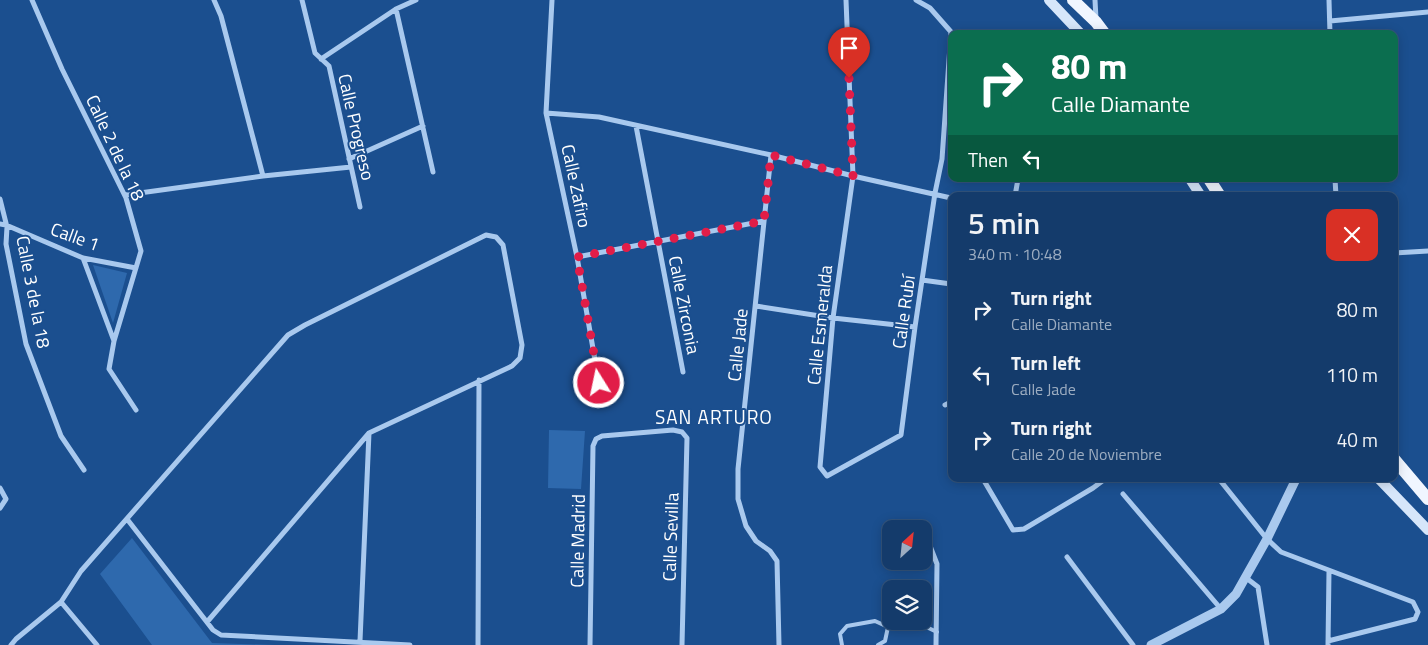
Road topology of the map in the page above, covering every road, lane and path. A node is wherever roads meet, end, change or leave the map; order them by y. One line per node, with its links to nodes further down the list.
1 (32, 0): 32 (street, Calle 2 de la 18)
2 (214, 0): 29 (street)
3 (302, 0): 20 (street, Calle Progreso)
4 (416, 0): 12 (street)
5 (552, 0): 22 (street, Calle Zafiro)
6 (846, 0): 30 (street, Calle Esmeralda)
7 (916, 0): 16 (street)
8 (1049, 0): 17 (main road)
9 (1073, 0): 15 (main road)
10 (1095, 0): 15 (street)
11 (1329, 0): 14 (street)
12 (396, 9): 20 (street); 23 (street)
13 (1428, 12): 14 (street)
14 (1330, 21): 19 (street)
15 (1096, 22): 18 (main road)
16 (948, 30)
17 (1077, 30)
18 (1102, 30)
19 (1330, 30)
20 (321, 59): 26 (street, Calle Progreso)
21 (948, 75): 31 (street, Calle Rubí)
22 (546, 114): 24 (street); 41 (street, Calle Zafiro)
23 (423, 126): 26 (street); 28 (street)
24 (636, 126): 25 (street); 38 (street, Calle Zirconia)
25 (771, 155): 30 (street); 36 (street, Calle Jade)
26 (350, 159): 27 (street, Calle Progreso)
27 (351, 167): 29 (street); 35 (street, Calle Progreso)
28 (433, 172)
29 (262, 176): 32 (street)
30 (853, 176): 31 (street); 47 (street, Calle Esmeralda)
31 (935, 193): 33 (street); 44 (street, Calle Rubí)
32 (125, 195): 43 (street, Calle 2 de la 18)
33 (948, 197)
34 (0, 199): 37 (street, Calle 3 de la 18)
35 (360, 206)
36 (764, 221): 38 (street); 46 (street, Calle Jade)
37 (3, 224): 42 (street, Calle 1); 60 (street, Calle 3 de la 18)
38 (657, 240): 41 (street); 50 (street, Calle Zirconia)
39 (1428, 251): 40 (street)
40 (1398, 253)
41 (577, 257): 52 (street, Calle Zafiro)
42 (83, 258): 43 (street, Calle 1); 49 (street)
43 (136, 268): 49 (street, Calle 2 de la 18)
44 (922, 280): 45 (street); 48 (street, Calle Rubí)
45 (948, 284)
46 (756, 306): 47 (street); 92 (street, Calle Jade)
47 (833, 318): 48 (street); 57 (street, Calle Esmeralda)
48 (915, 326): 57 (street, Calle Rubí)
49 (114, 341): 55 (street, Calle 2 de la 18)
50 (683, 372)
51 (479, 380): 56 (street); 70 (street); 89 (street)
52 (599, 383)
53 (948, 404): 54 (street)
54 (945, 405)
55 (136, 410)
56 (369, 433): 79 (street); 84 (street)
57 (901, 435)
58 (596, 439): 90 (street, Calle Madrid); 91 (street, Calle Sevilla)
59 (1398, 464): 68 (main road)
60 (84, 470)
61 (985, 482): 62 (street)
62 (1101, 482)
63 (1221, 482): 72 (street)
64 (1295, 482): 72 (street)
65 (1382, 482): 71 (main road)
66 (0, 488): 69 (street)
67 (1123, 494): 78 (street)
68 (1428, 499)
69 (0, 508)
70 (127, 519): 77 (street); 79 (street)
71 (1428, 530)
72 (1267, 539): 75 (street); 76 (street)
73 (932, 551): 83 (street)
74 (1067, 557): 96 (street)
75 (1329, 570): 85 (street); 85 (street)
76 (1245, 577): 78 (street); 98 (street)
77 (61, 602): 86 (street); 87 (street)
78 (1221, 610): 97 (street)
79 (207, 622): 84 (street)
80 (882, 625): 93 (lane)
81 (887, 630): 94 (lane)
82 (932, 630): 83 (lane)
83 (937, 632): 95 (street)
84 (360, 642): 88 (street)
85 (1328, 643)
86 (10, 645)
87 (97, 645)
88 (410, 645)
89 (478, 645)
90 (590, 645)
91 (682, 645)
92 (779, 645)
93 (842, 645)
94 (878, 645)
95 (936, 645)
96 (1133, 645)
97 (1151, 645)
98 (1267, 645)

